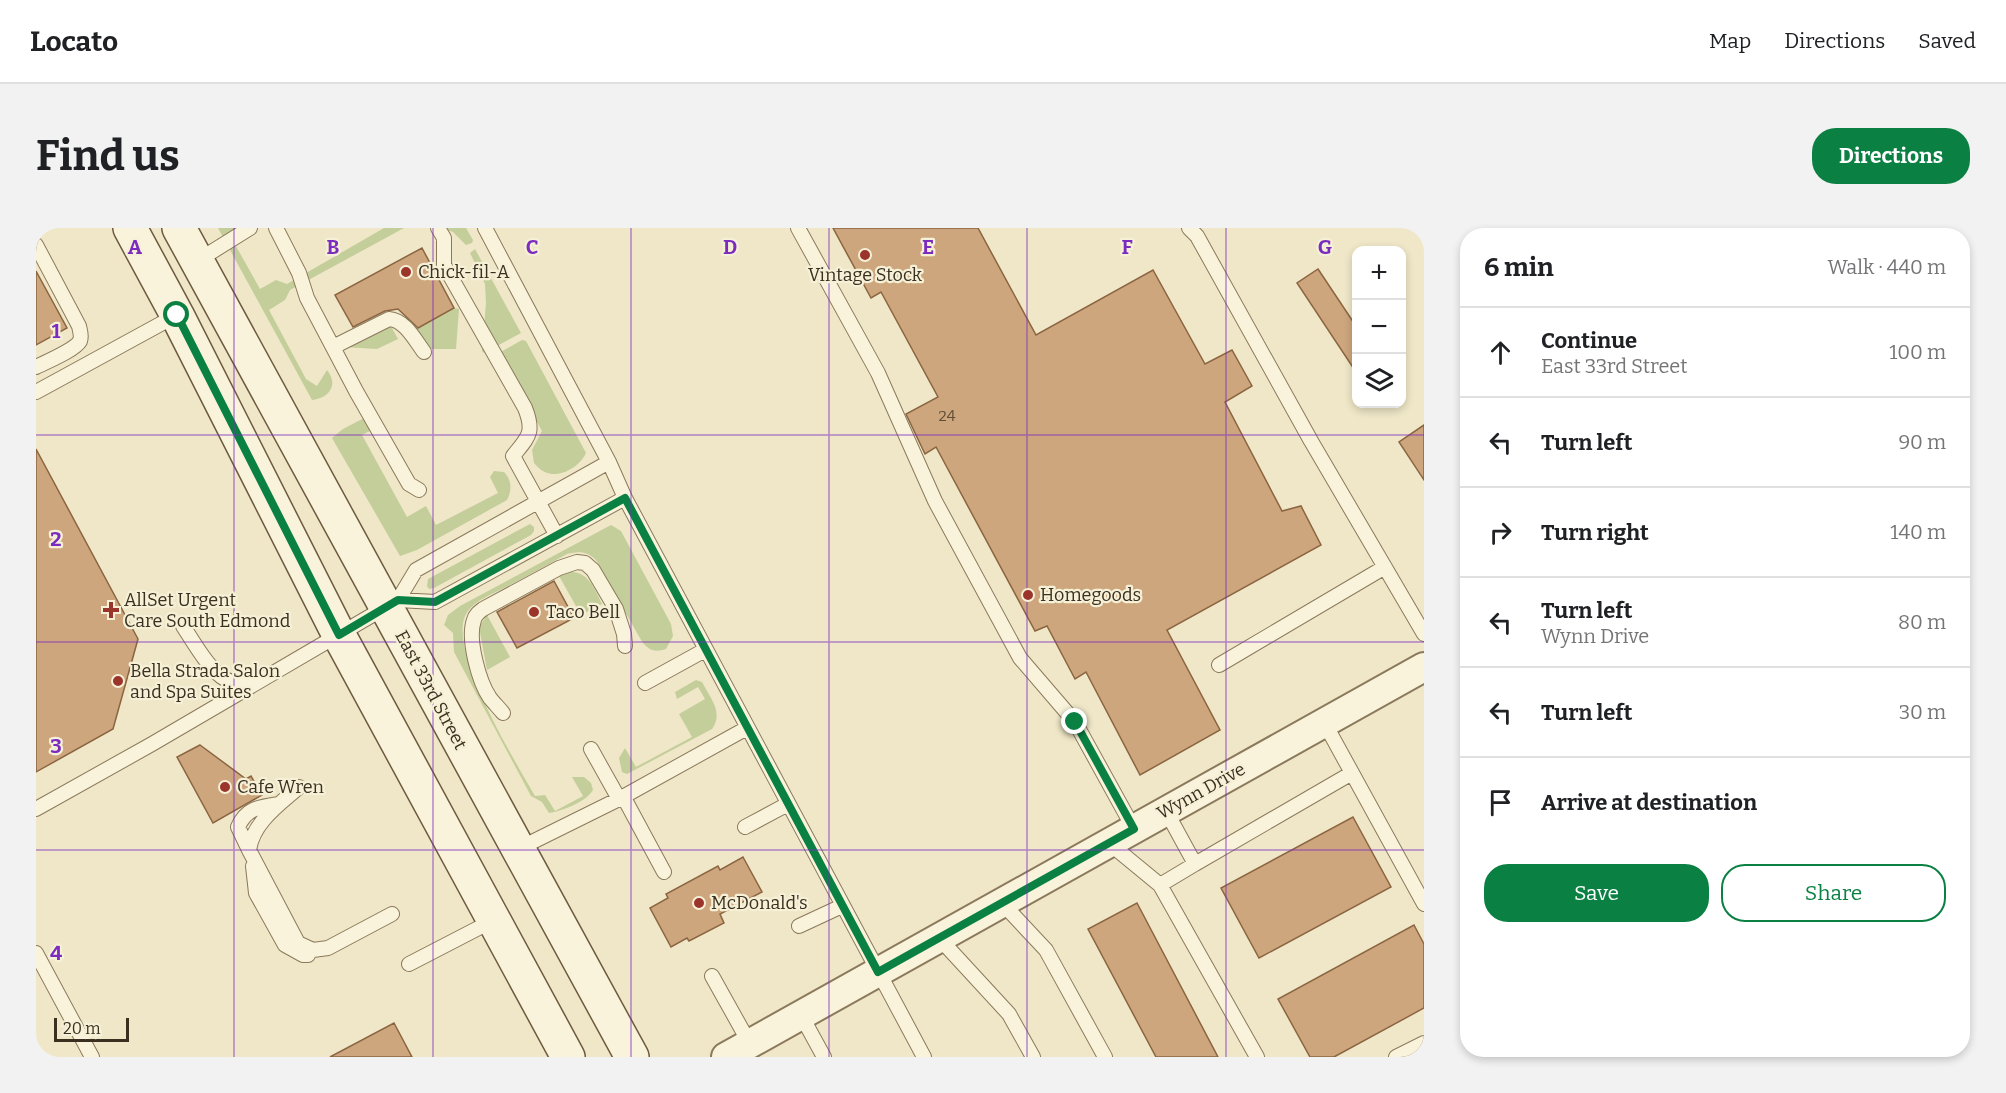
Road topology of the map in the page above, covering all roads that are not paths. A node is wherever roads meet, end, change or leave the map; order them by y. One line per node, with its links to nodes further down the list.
1 (130, 228): 11 (main road)
2 (179, 228): 10 (main road, East 33rd Street)
3 (250, 228): 10 (lane)
4 (276, 228): 12 (lane)
5 (438, 228): 19 (lane)
6 (485, 228): 16 (lane)
7 (798, 228): 43 (lane)
8 (1189, 228): 21 (lane)
9 (36, 245): 14 (lane)
10 (197, 261): 22 (main road, East 33rd Street)
11 (177, 315): 15 (lane); 25 (main road)
12 (333, 347): 13 (lane); 17 (lane)
13 (424, 352)
14 (36, 367)
15 (36, 392)
16 (609, 462): 18 (lane); 19 (lane)
17 (419, 490)
18 (625, 498): 20 (lane); 27 (lane)
19 (538, 501): 20 (lane); 22 (lane)
20 (557, 536): 22 (lane)
21 (1385, 567): 24 (lane); 28 (lane)
22 (392, 604): 25 (lane); 45 (main road, East 33rd Street)
23 (183, 626): 30 (lane)
24 (1424, 634)
25 (339, 635): 30 (lane); 53 (main road)
26 (625, 646): 32 (lane)
27 (705, 650): 31 (lane); 34 (lane)
28 (1219, 665)
29 (1424, 667): 33 (street, Wynn Drive)
30 (256, 682): 40 (lane)
31 (645, 683)
32 (503, 713)
33 (1324, 722): 36 (lane); 41 (street, Wynn Drive)
34 (747, 728): 38 (lane); 39 (lane)
35 (591, 749): 38 (lane)
36 (1352, 773): 46 (lane); 50 (lane)
37 (299, 787): 52 (lane)
38 (621, 798): 45 (lane); 47 (lane)
39 (788, 804): 42 (lane); 51 (lane)
40 (36, 809)
41 (1166, 811): 43 (street, Wynn Drive); 46 (lane)
42 (745, 827)
43 (1134, 829): 44 (street, Wynn Drive)
44 (1109, 843): 48 (lane); 49 (street, Wynn Drive)
45 (518, 849): 65 (main road, East 33rd Street)
46 (1195, 864): 48 (lane)
47 (664, 872)
48 (1160, 885): 70 (lane)
49 (1002, 903): 55 (street, Wynn Drive); 69 (lane)
50 (1424, 904)
51 (842, 906): 54 (lane); 58 (lane)
52 (392, 914)
53 (494, 920): 57 (lane); 64 (main road)
54 (799, 926)
55 (939, 938): 58 (street, Wynn Drive); 68 (lane)
56 (36, 953): 63 (lane)
57 (409, 964)
58 (878, 972): 60 (street, Wynn Drive); 67 (lane)
59 (712, 976): 62 (lane)
60 (801, 1015): 62 (street, Wynn Drive); 66 (lane)
61 (1424, 1043): 71 (lane)
62 (738, 1051)
63 (92, 1057)
64 (568, 1057)
65 (632, 1057)
66 (824, 1057)
67 (924, 1057)
68 (1033, 1057)
69 (1105, 1057)
70 (1257, 1057)
71 (1396, 1057)

